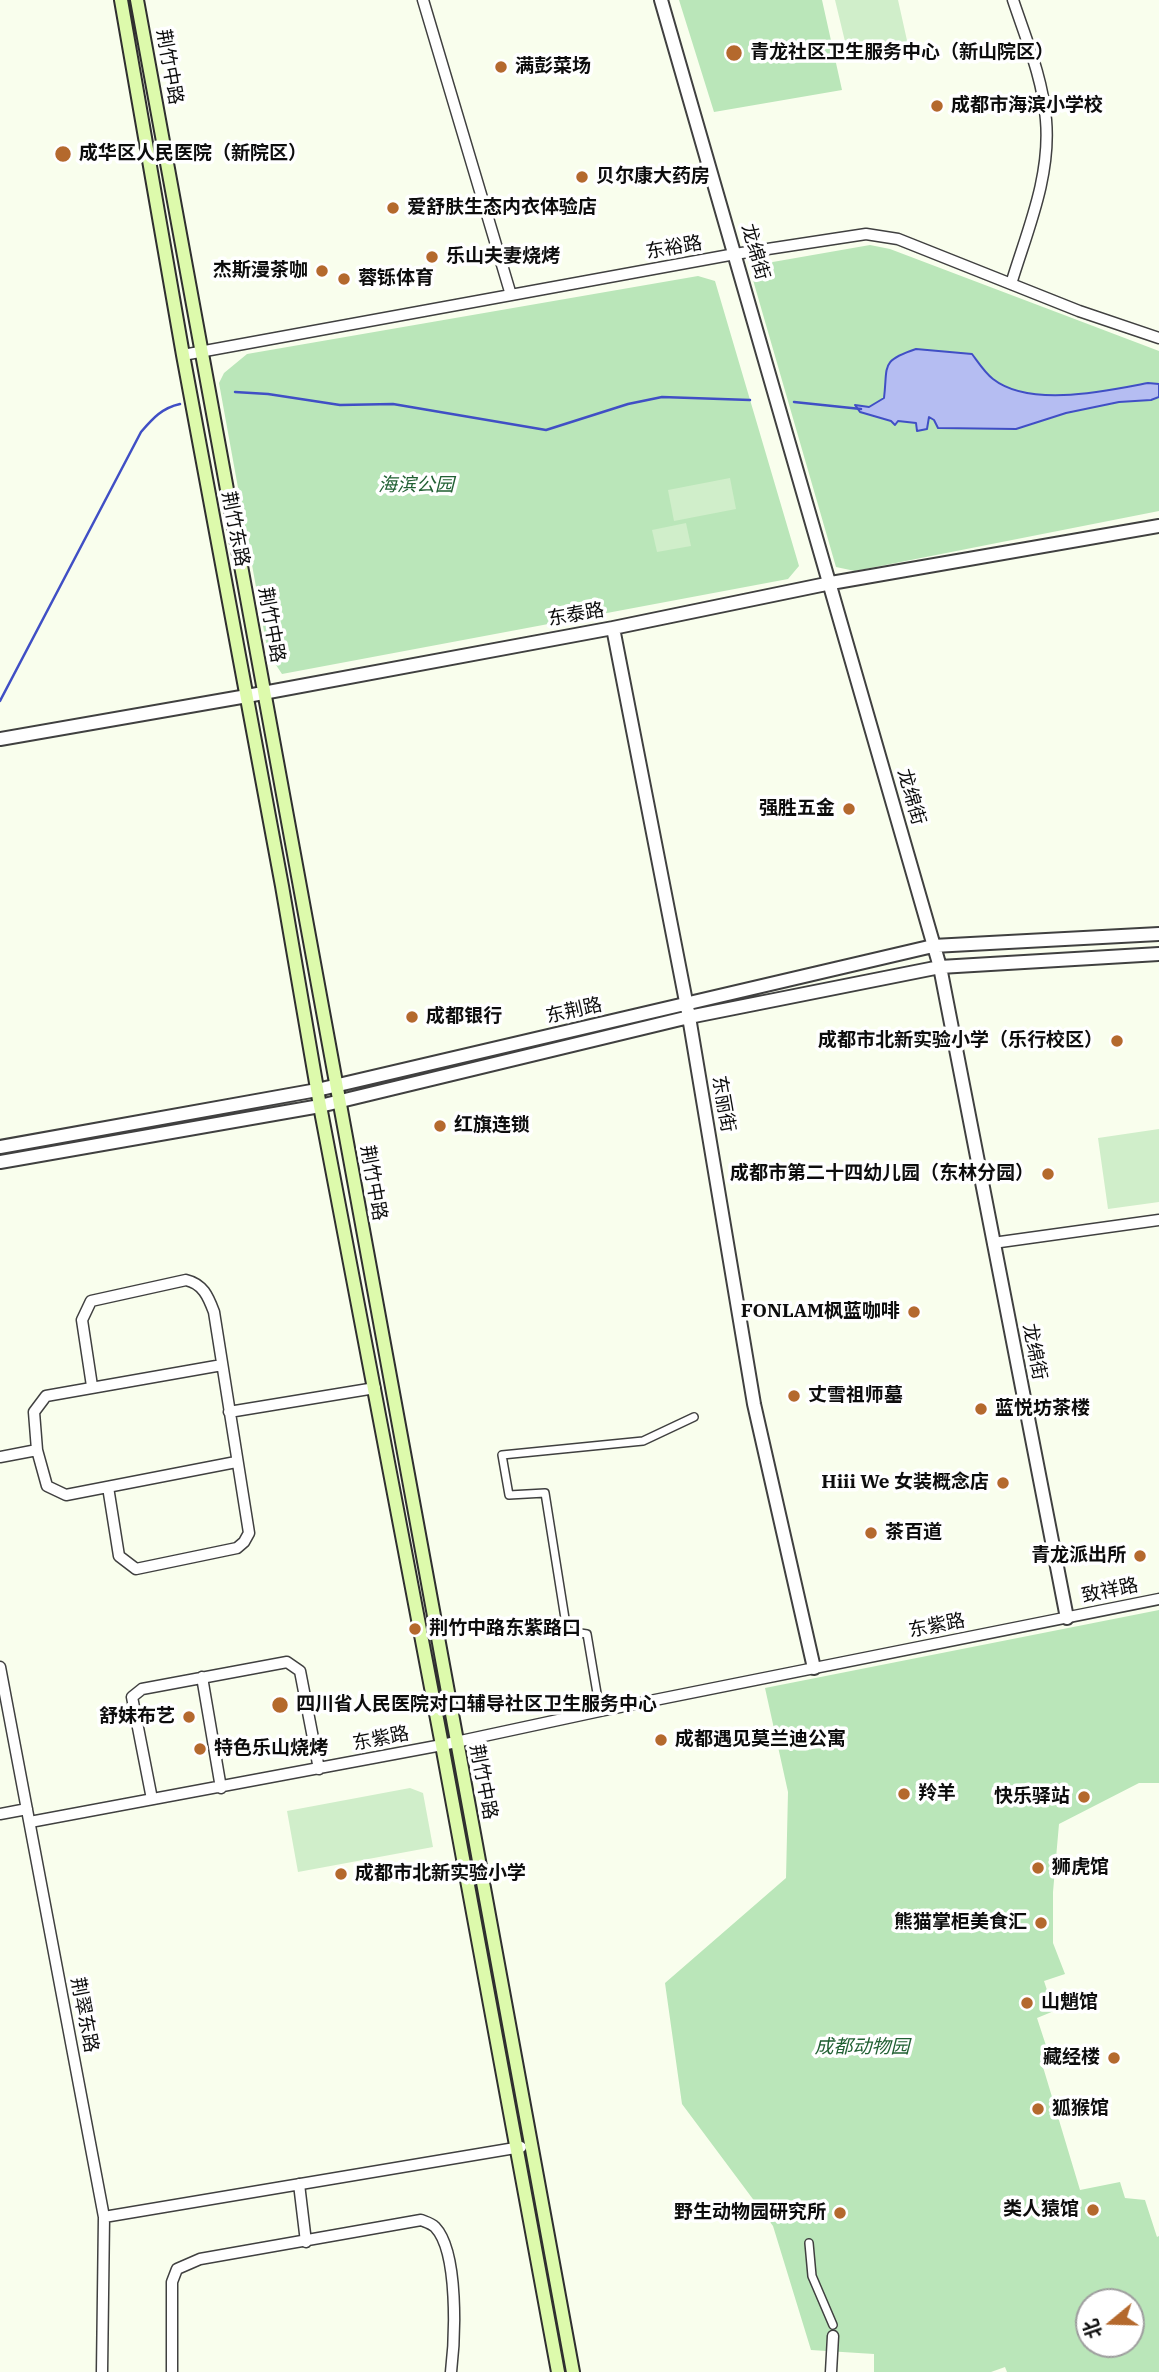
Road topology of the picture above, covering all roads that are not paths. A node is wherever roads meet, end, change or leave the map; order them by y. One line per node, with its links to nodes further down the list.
1 (121, 0): 11 (main road, 荆竹东路)
2 (137, 0): 10 (main road, 荆竹中路)
3 (423, 0): 8 (street)
4 (661, 0): 6 (street, 龙绵街)
5 (1013, 0): 7 (street)
6 (736, 254): 7 (street, 东裕路); 8 (street, 东裕路); 13 (street, 龙绵街)
7 (1011, 284): 9 (street, 东裕路)
8 (511, 295): 10 (street, 东裕路)
9 (1159, 338)
10 (202, 352): 11 (street, 东裕路); 15 (main road, 荆竹中路)
11 (183, 355): 16 (main road, 荆竹东路)
12 (1159, 526): 13 (street, 东泰路)
13 (831, 583): 14 (street, 东泰路); 19 (street, 龙绵街)
14 (613, 628): 15 (street, 东泰路); 22 (street, 东丽街)
15 (264, 692): 16 (street, 东泰路); 23 (main road, 荆竹中路)
16 (247, 696): 17 (street, 东泰路); 24 (main road, 荆竹东路)
17 (0, 739)
18 (1159, 934): 19 (street, 东荆路)
19 (933, 946): 21 (street, 龙绵街); 22 (street, 东荆路)
20 (1159, 954): 21 (street, 东荆路)
21 (940, 967): 22 (street, 东荆路); 30 (street, 龙绵街)
22 (688, 1011): 23 (street, 东荆路); 25 (street, 东荆路); 43 (street, 东丽街)
23 (336, 1085): 24 (street, 东荆路); 25 (main road, 荆竹中路)
24 (317, 1090): 26 (main road, 荆竹东路); 27 (street, 东荆路)
25 (339, 1102): 26 (street, 东荆路); 46 (main road, 荆竹中路)
26 (320, 1106): 28 (street, 东荆路); 33 (main road, 荆竹中路)
27 (0, 1147)
28 (0, 1163)
29 (1159, 1220): 30 (street)
30 (993, 1243): 41 (street, 龙绵街)
31 (222, 1365): 32 (street); 32 (street); 34 (street)
32 (93, 1386): 36 (street)
33 (375, 1388): 34 (street); 47 (main road, 荆竹中路)
34 (229, 1412): 38 (street)
35 (694, 1417): 45 (street)
36 (37, 1450): 37 (street); 39 (street)
37 (0, 1457)
38 (236, 1462): 39 (street); 39 (street)
39 (108, 1487)
40 (1159, 1599): 41 (street, 致祥路)
41 (1067, 1618): 43 (street, 东紫路)
42 (0, 1667): 51 (street, 荆翠东路)
43 (814, 1668): 45 (street, 东紫路)
44 (202, 1677): 48 (street); 49 (street); 50 (street)
45 (600, 1711): 46 (street, 东紫路)
46 (456, 1741): 47 (street, 东紫路); 54 (main road, 荆竹中路)
47 (442, 1745): 48 (street, 东紫路); 55 (main road, 荆竹中路)
48 (318, 1769): 49 (street, 东紫路)
49 (221, 1788): 50 (street, 东紫路)
50 (152, 1799): 53 (street, 东紫路)
51 (27, 1809): 52 (street); 53 (street, 荆翠东路)
52 (0, 1814)
53 (30, 1822): 57 (street, 荆翠东路)
54 (531, 2145): 55 (street); 66 (main road, 荆竹中路)
55 (517, 2148): 56 (street); 65 (main road, 荆竹中路)
56 (299, 2184): 57 (street); 58 (street)
57 (104, 2217): 62 (street, 荆翠东路)
58 (306, 2242): 63 (street); 64 (street)
59 (809, 2243): 60 (street)
60 (833, 2325)
61 (833, 2336): 67 (street)
62 (102, 2372)
63 (172, 2372)
64 (451, 2372)
65 (558, 2372)
66 (573, 2372)
67 (831, 2372)

